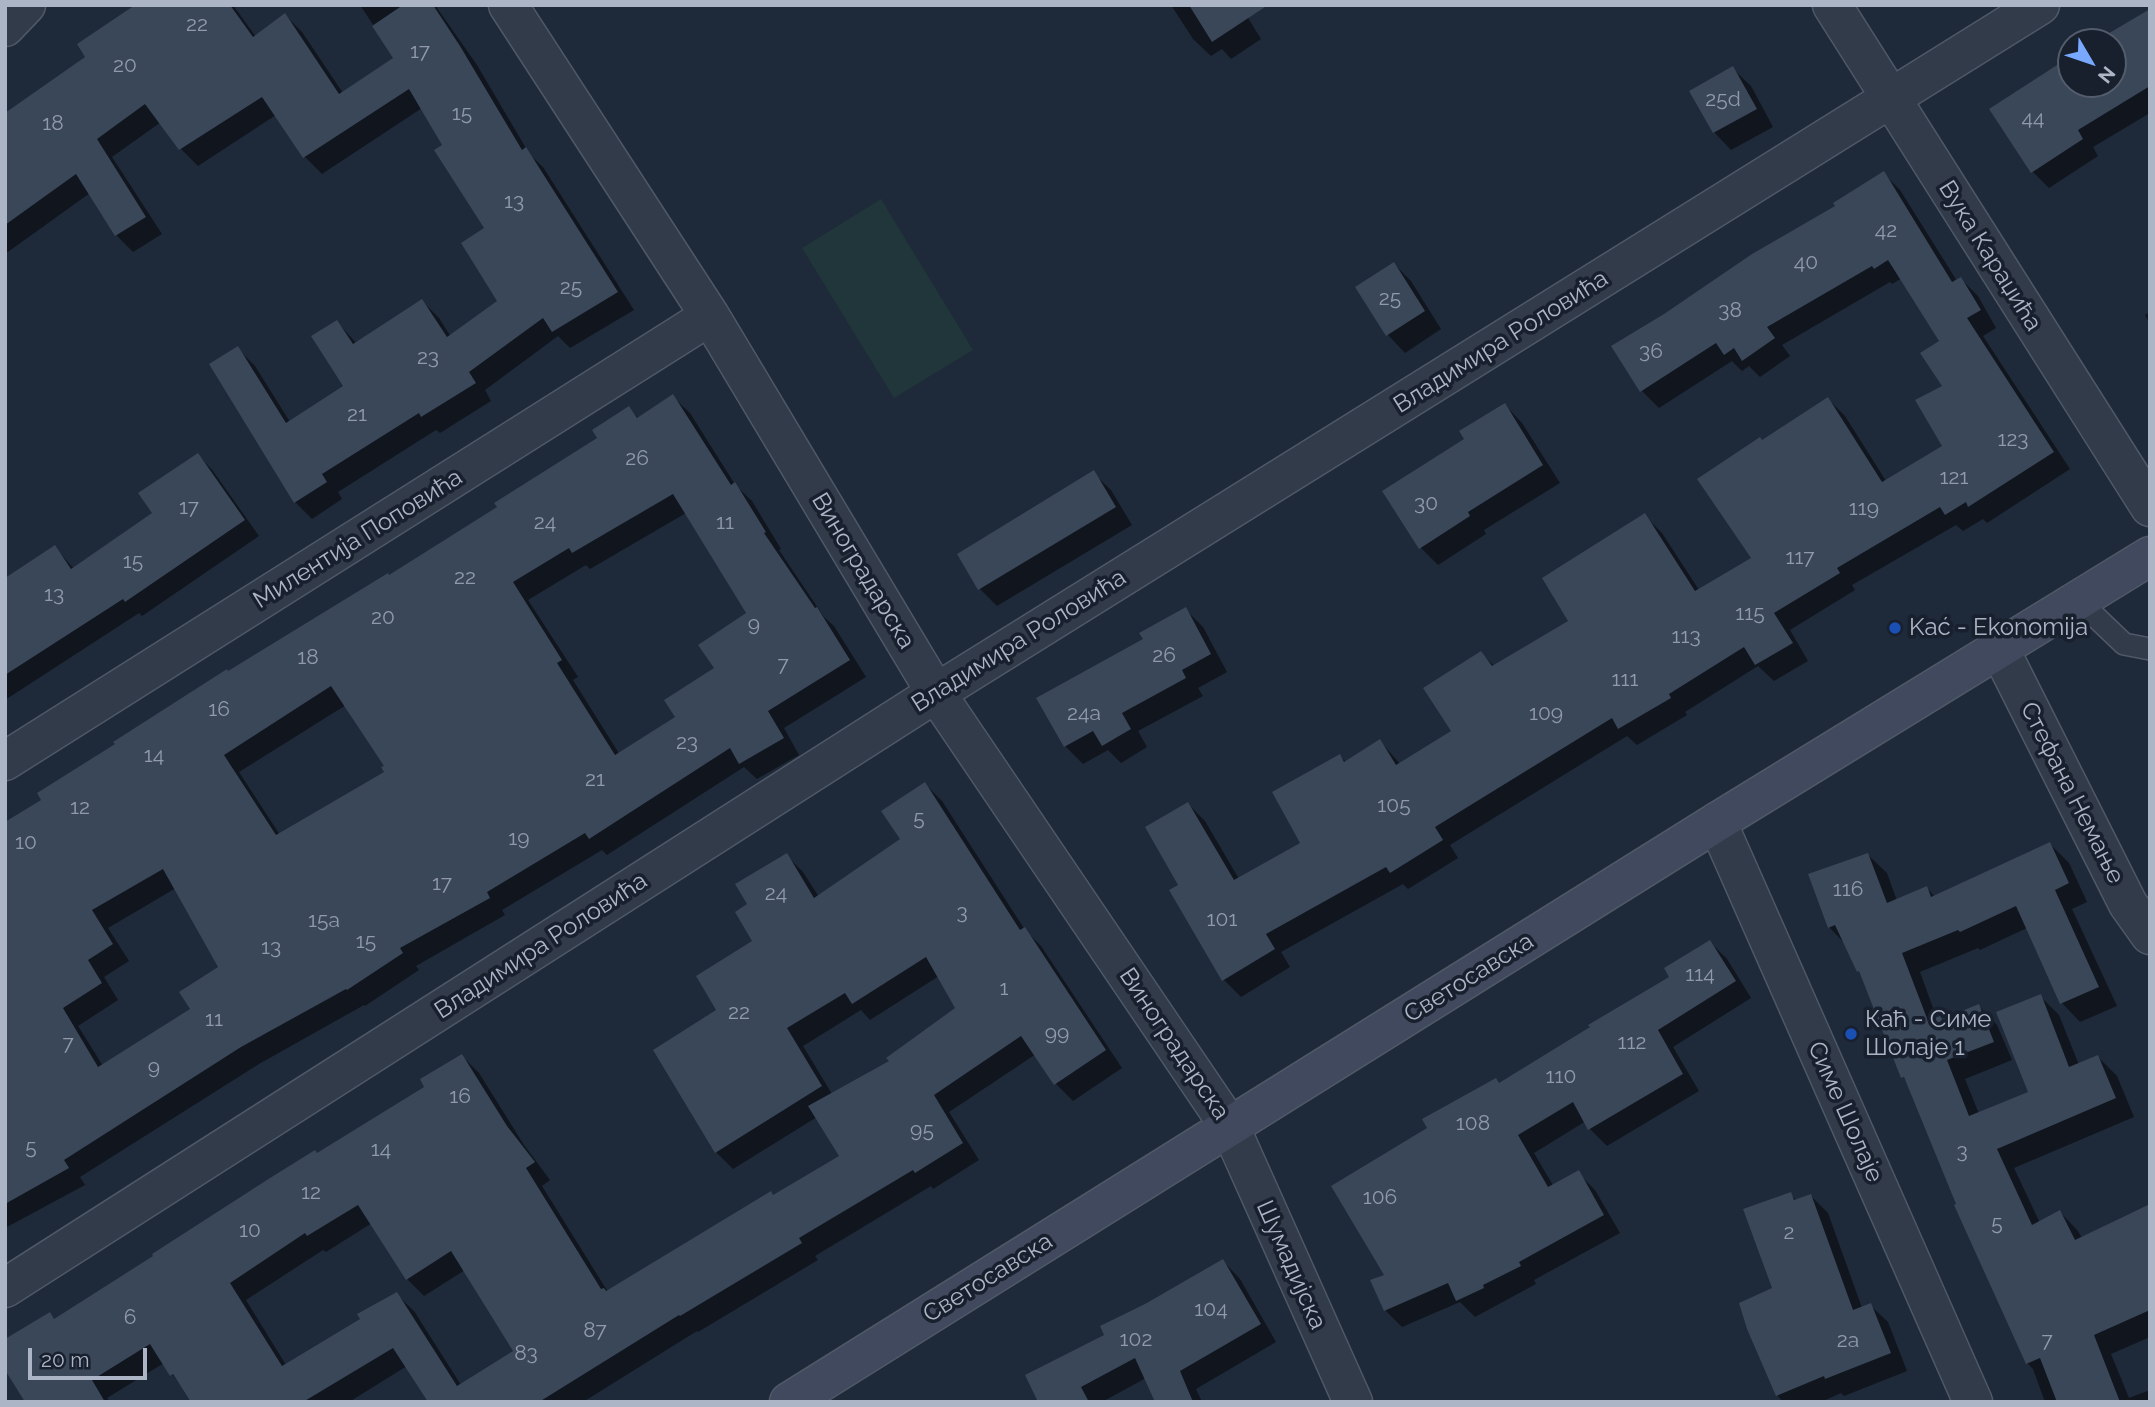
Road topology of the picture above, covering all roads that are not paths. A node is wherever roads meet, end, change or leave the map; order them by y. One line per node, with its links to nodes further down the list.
1 (26, 5): 5 (street)
2 (508, 5): 7 (street, Виноградарска)
3 (1832, 5): 6 (street, Вука Караџића)
4 (2040, 5): 6 (street, Владимира Роловића)
5 (5, 27)
6 (1891, 100): 8 (street, Вука Караџића); 13 (street, Владимира Роловића)
7 (710, 316): 13 (street, Виноградарска); 14 (street, Милентија Поповића)
8 (2150, 507)
9 (2150, 556): 10 (main road, Светосавска)
10 (2079, 601): 11 (main road, Светосавска); 12 (lane)
11 (1999, 648): 15 (main road, Светосавска); 16 (street, Стефана Немање)
12 (2150, 649)
13 (936, 693): 17 (street, Виноградарска); 18 (street, Владимира Роловића)
14 (5, 761)
15 (1717, 822): 17 (main road, Светосавска); 21 (street, Симе Шолаје)
16 (2150, 935)
17 (1230, 1127): 19 (main road, Светосавска); 20 (street, Шумадијска)
18 (5, 1288)
19 (789, 1402)
20 (1353, 1402)
21 (1973, 1402)

